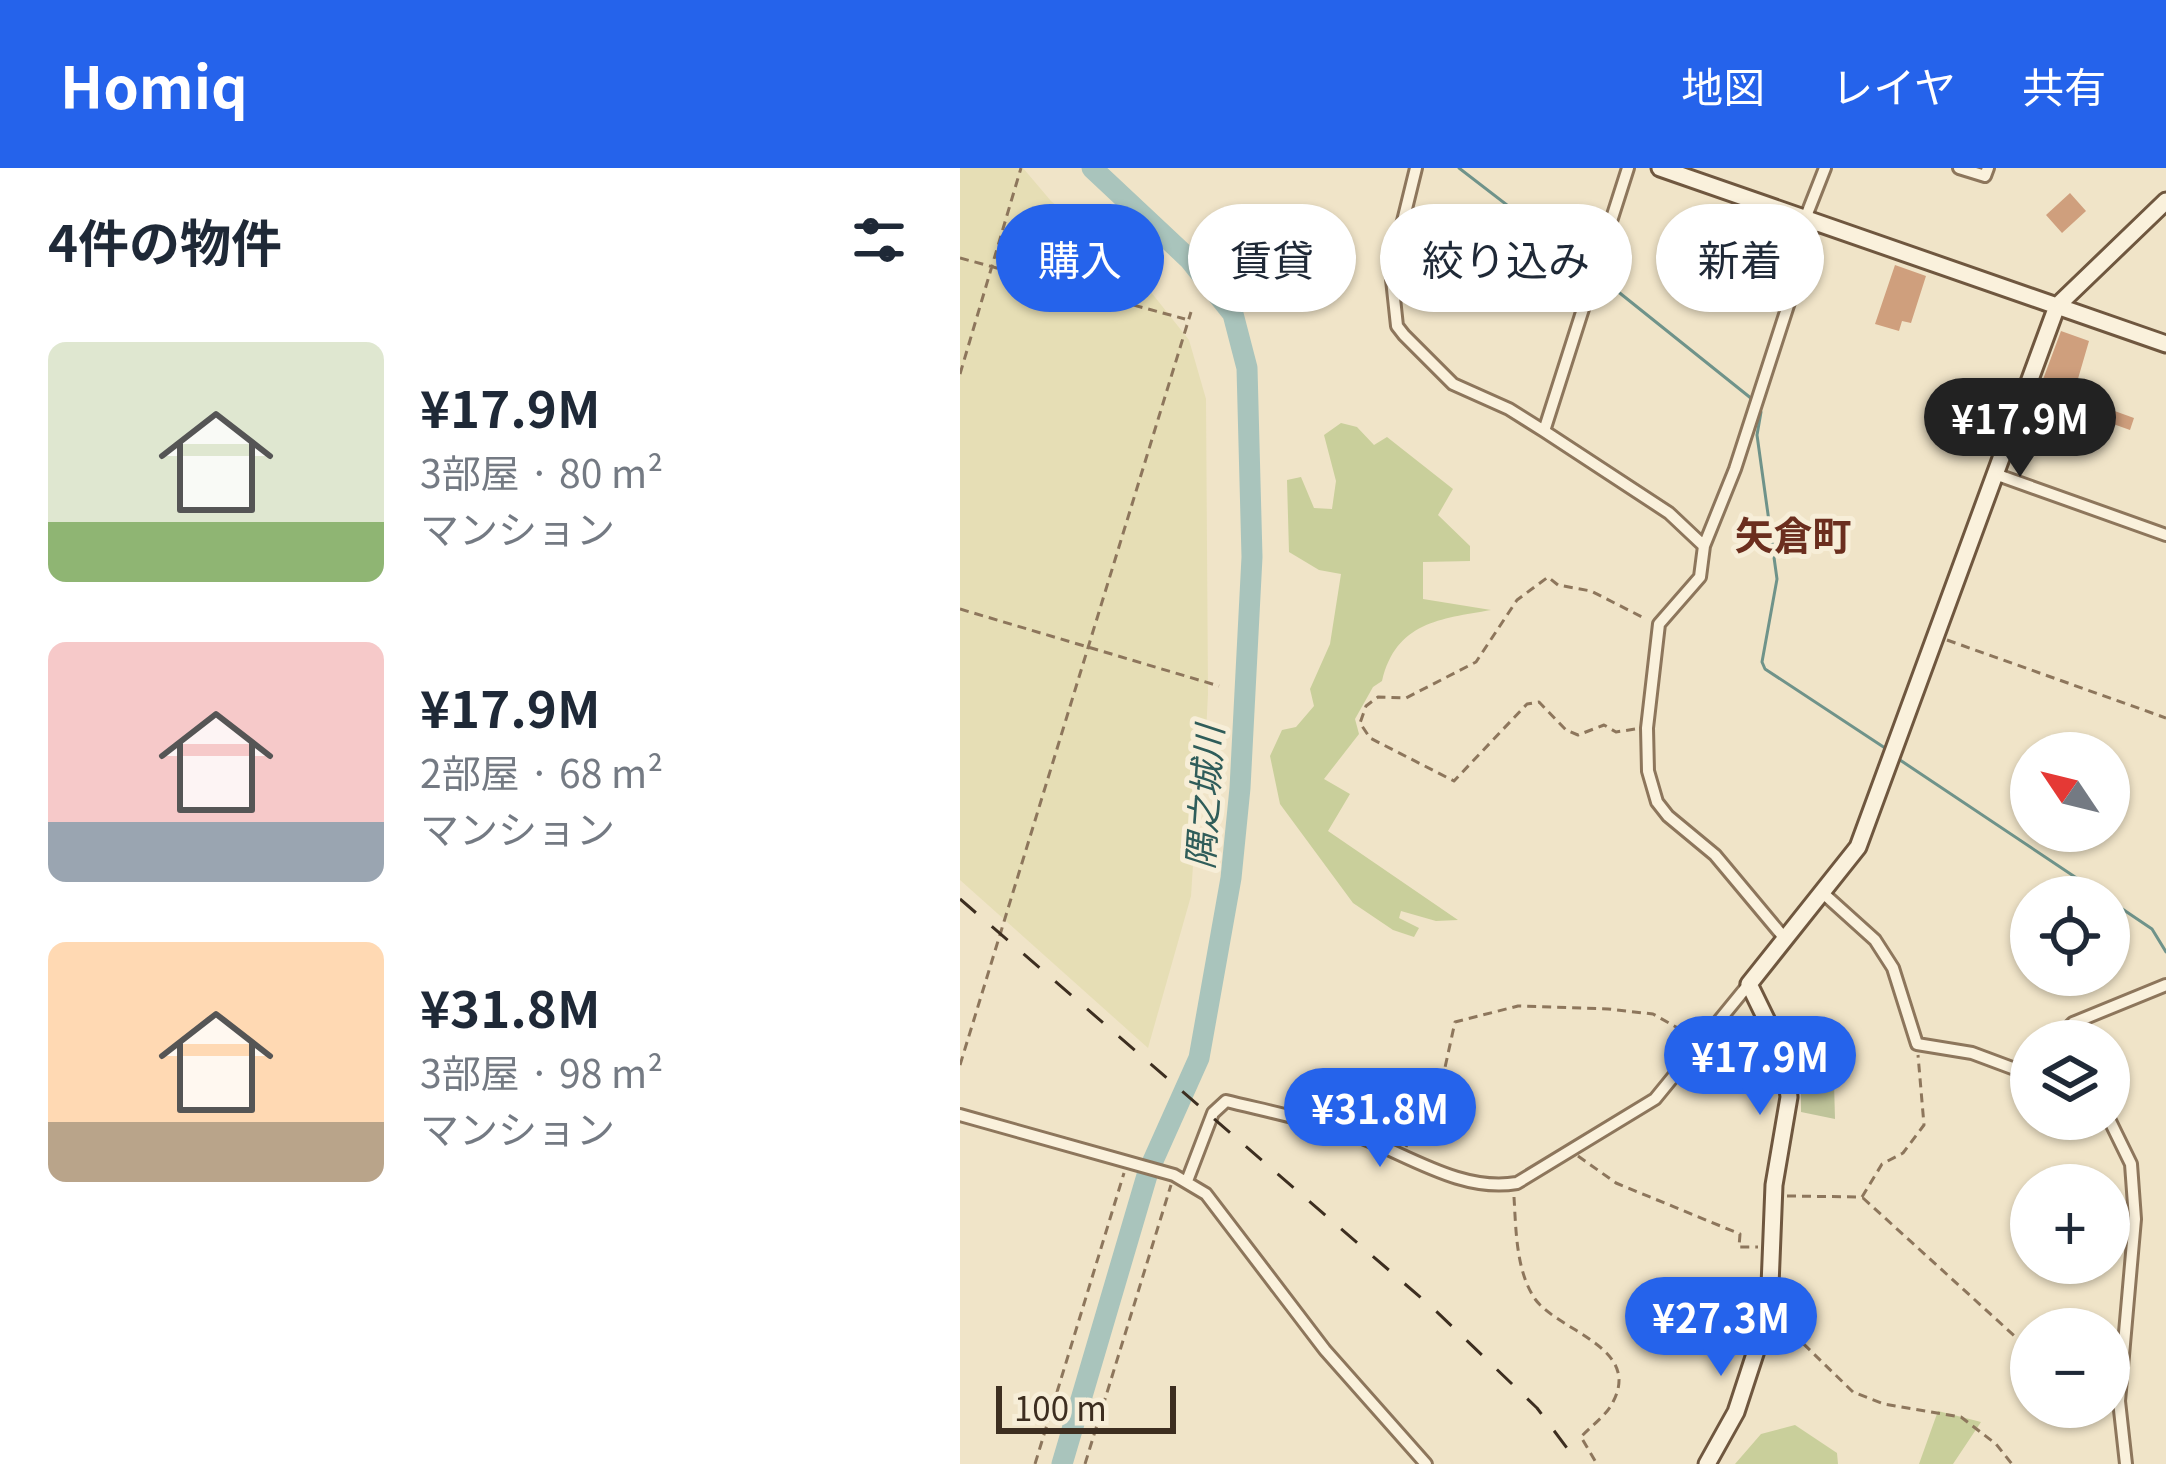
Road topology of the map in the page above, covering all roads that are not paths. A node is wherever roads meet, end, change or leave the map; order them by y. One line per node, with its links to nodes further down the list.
1 (1417, 168): 14 (street)
2 (1628, 168): 14 (street)
3 (1825, 168): 9 (street)
4 (1959, 168): 5 (street)
5 (1988, 168)
6 (1669, 170): 8 (street)
7 (2166, 201): 11 (street)
8 (1765, 204)
9 (1815, 204)
10 (1824, 225): 11 (street)
11 (2057, 306): 13 (street); 15 (street)
12 (1782, 312): 17 (street)
13 (2166, 344)
14 (1544, 431): 17 (street)
15 (1995, 474): 16 (street); 18 (street)
16 (2166, 535)
17 (1704, 546): 19 (street)
18 (1824, 894): 19 (street); 23 (street)
19 (1786, 940): 20 (street)
20 (1749, 984): 26 (street); 28 (street)
21 (2166, 985): 22 (street)
22 (2080, 1020)
23 (2010, 1067)
24 (960, 1115): 26 (street)
25 (2119, 1140): 29 (street)
26 (1187, 1181): 27 (street)
27 (1426, 1464)
28 (1707, 1464)
29 (2126, 1464)

